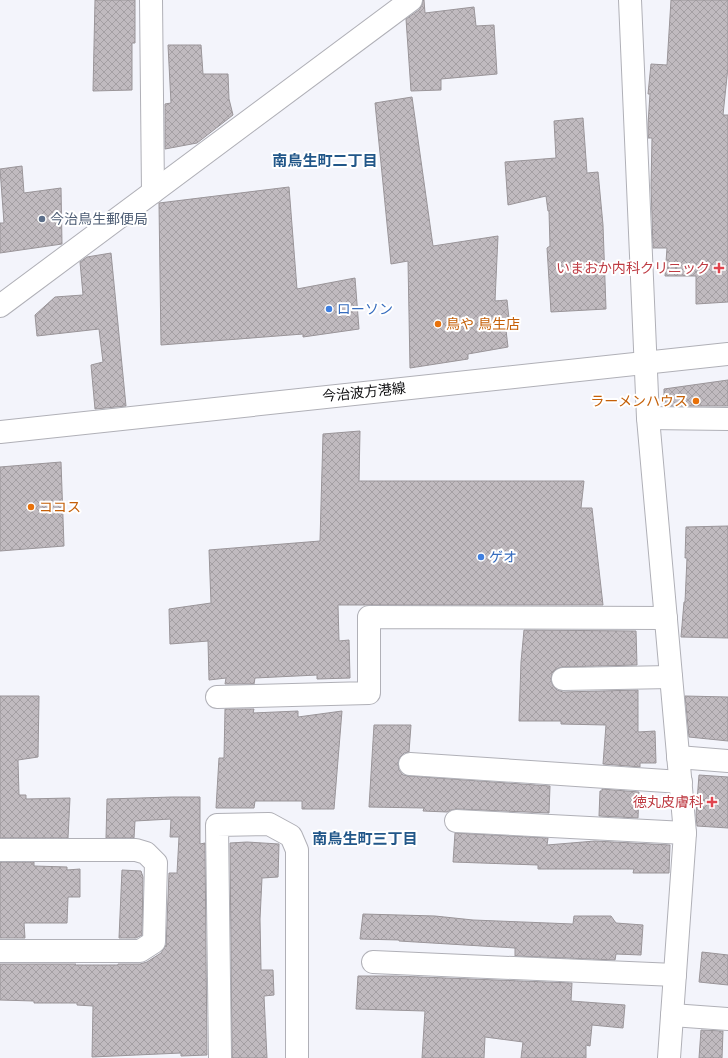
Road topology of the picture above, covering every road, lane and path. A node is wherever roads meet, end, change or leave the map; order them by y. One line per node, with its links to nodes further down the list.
1 (151, 0): 4 (street)
2 (411, 0): 4 (street)
3 (630, 0): 7 (street)
4 (153, 192): 5 (street)
5 (0, 306)
6 (728, 354): 7 (street, 今治波方港線)
7 (645, 362): 8 (street); 10 (street, 今治波方港線)
8 (648, 418): 9 (street); 11 (street)
9 (728, 419)
10 (0, 432)
11 (666, 618): 12 (street); 14 (street)
12 (671, 677): 13 (street); 15 (street)
13 (563, 679)
14 (217, 697)
15 (678, 757): 16 (street); 18 (street)
16 (728, 761)
17 (410, 764): 18 (street)
18 (681, 782): 20 (street)
19 (456, 822): 20 (street)
20 (685, 833): 24 (street)
21 (0, 850): 22 (street)
22 (0, 951)
23 (373, 962): 24 (street)
24 (675, 975): 25 (street)
25 (672, 1015): 26 (street); 29 (street)
26 (728, 1019)
27 (220, 1058): 28 (street)
28 (297, 1058)
29 (669, 1058)

